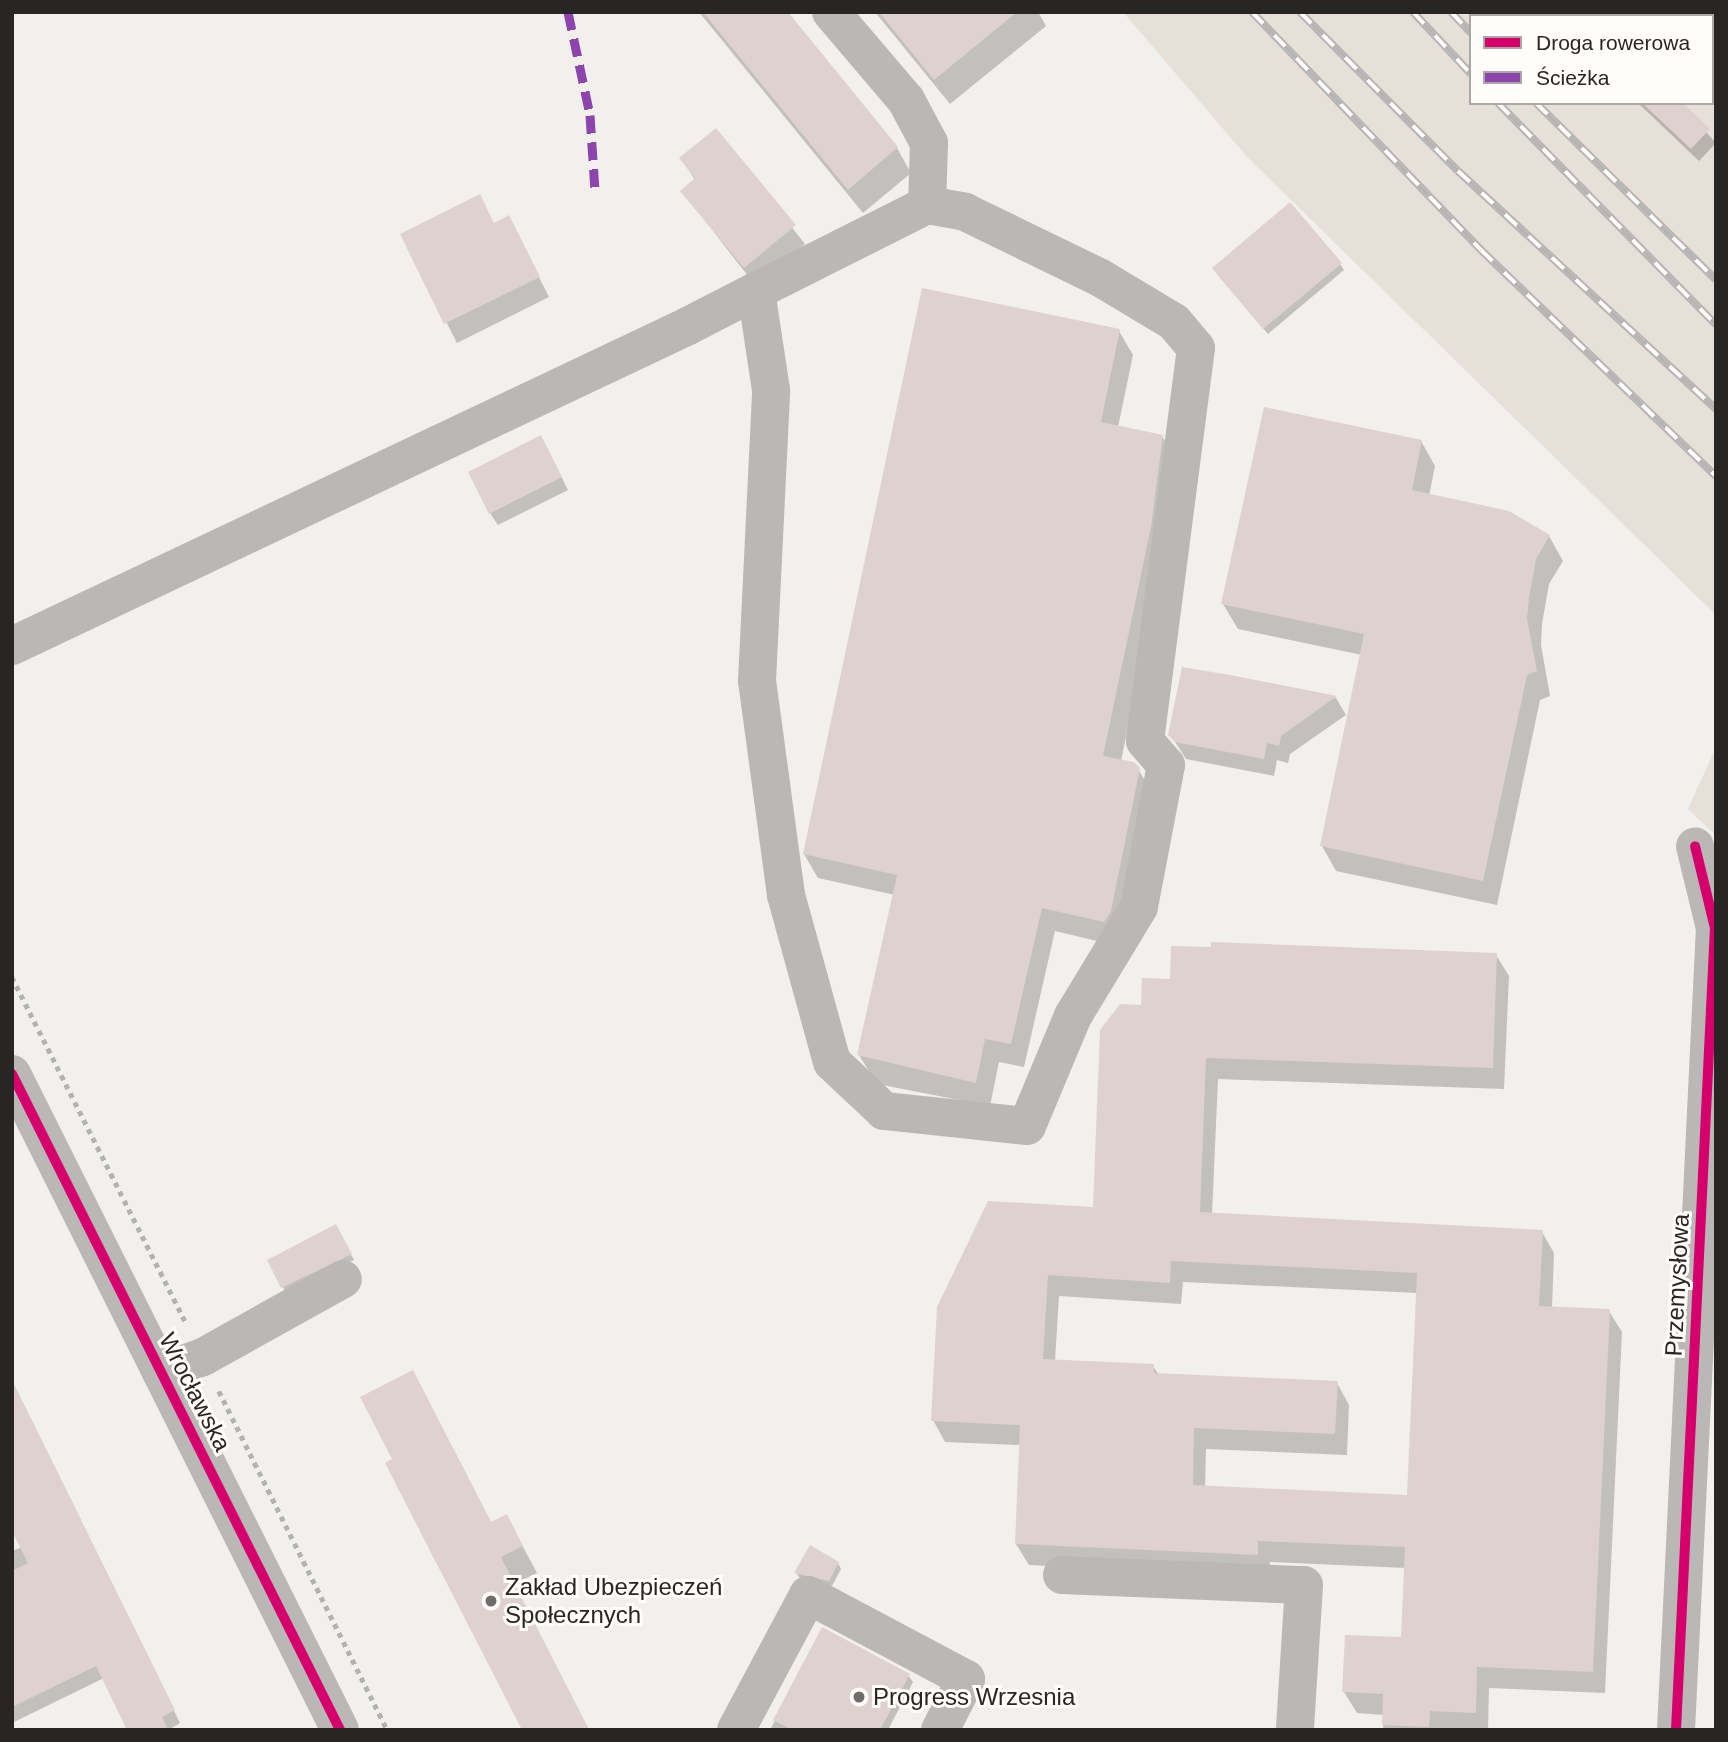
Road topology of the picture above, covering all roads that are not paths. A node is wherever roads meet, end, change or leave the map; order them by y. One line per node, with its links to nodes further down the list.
1 (831, 12): 2 (street)
2 (927, 205): 3 (street); 3 (street)
3 (756, 291): 4 (street)
4 (12, 646)
5 (1695, 846): 14 (street, Przemysłowa)
6 (12, 1074): 8 (street, Wrocławska)
7 (343, 1279): 8 (street)
8 (161, 1371): 10 (street, Wrocławska)
9 (1062, 1575): 13 (street)
10 (340, 1730)
11 (736, 1730): 12 (street)
12 (940, 1730)
13 (1295, 1730)
14 (1676, 1730)

